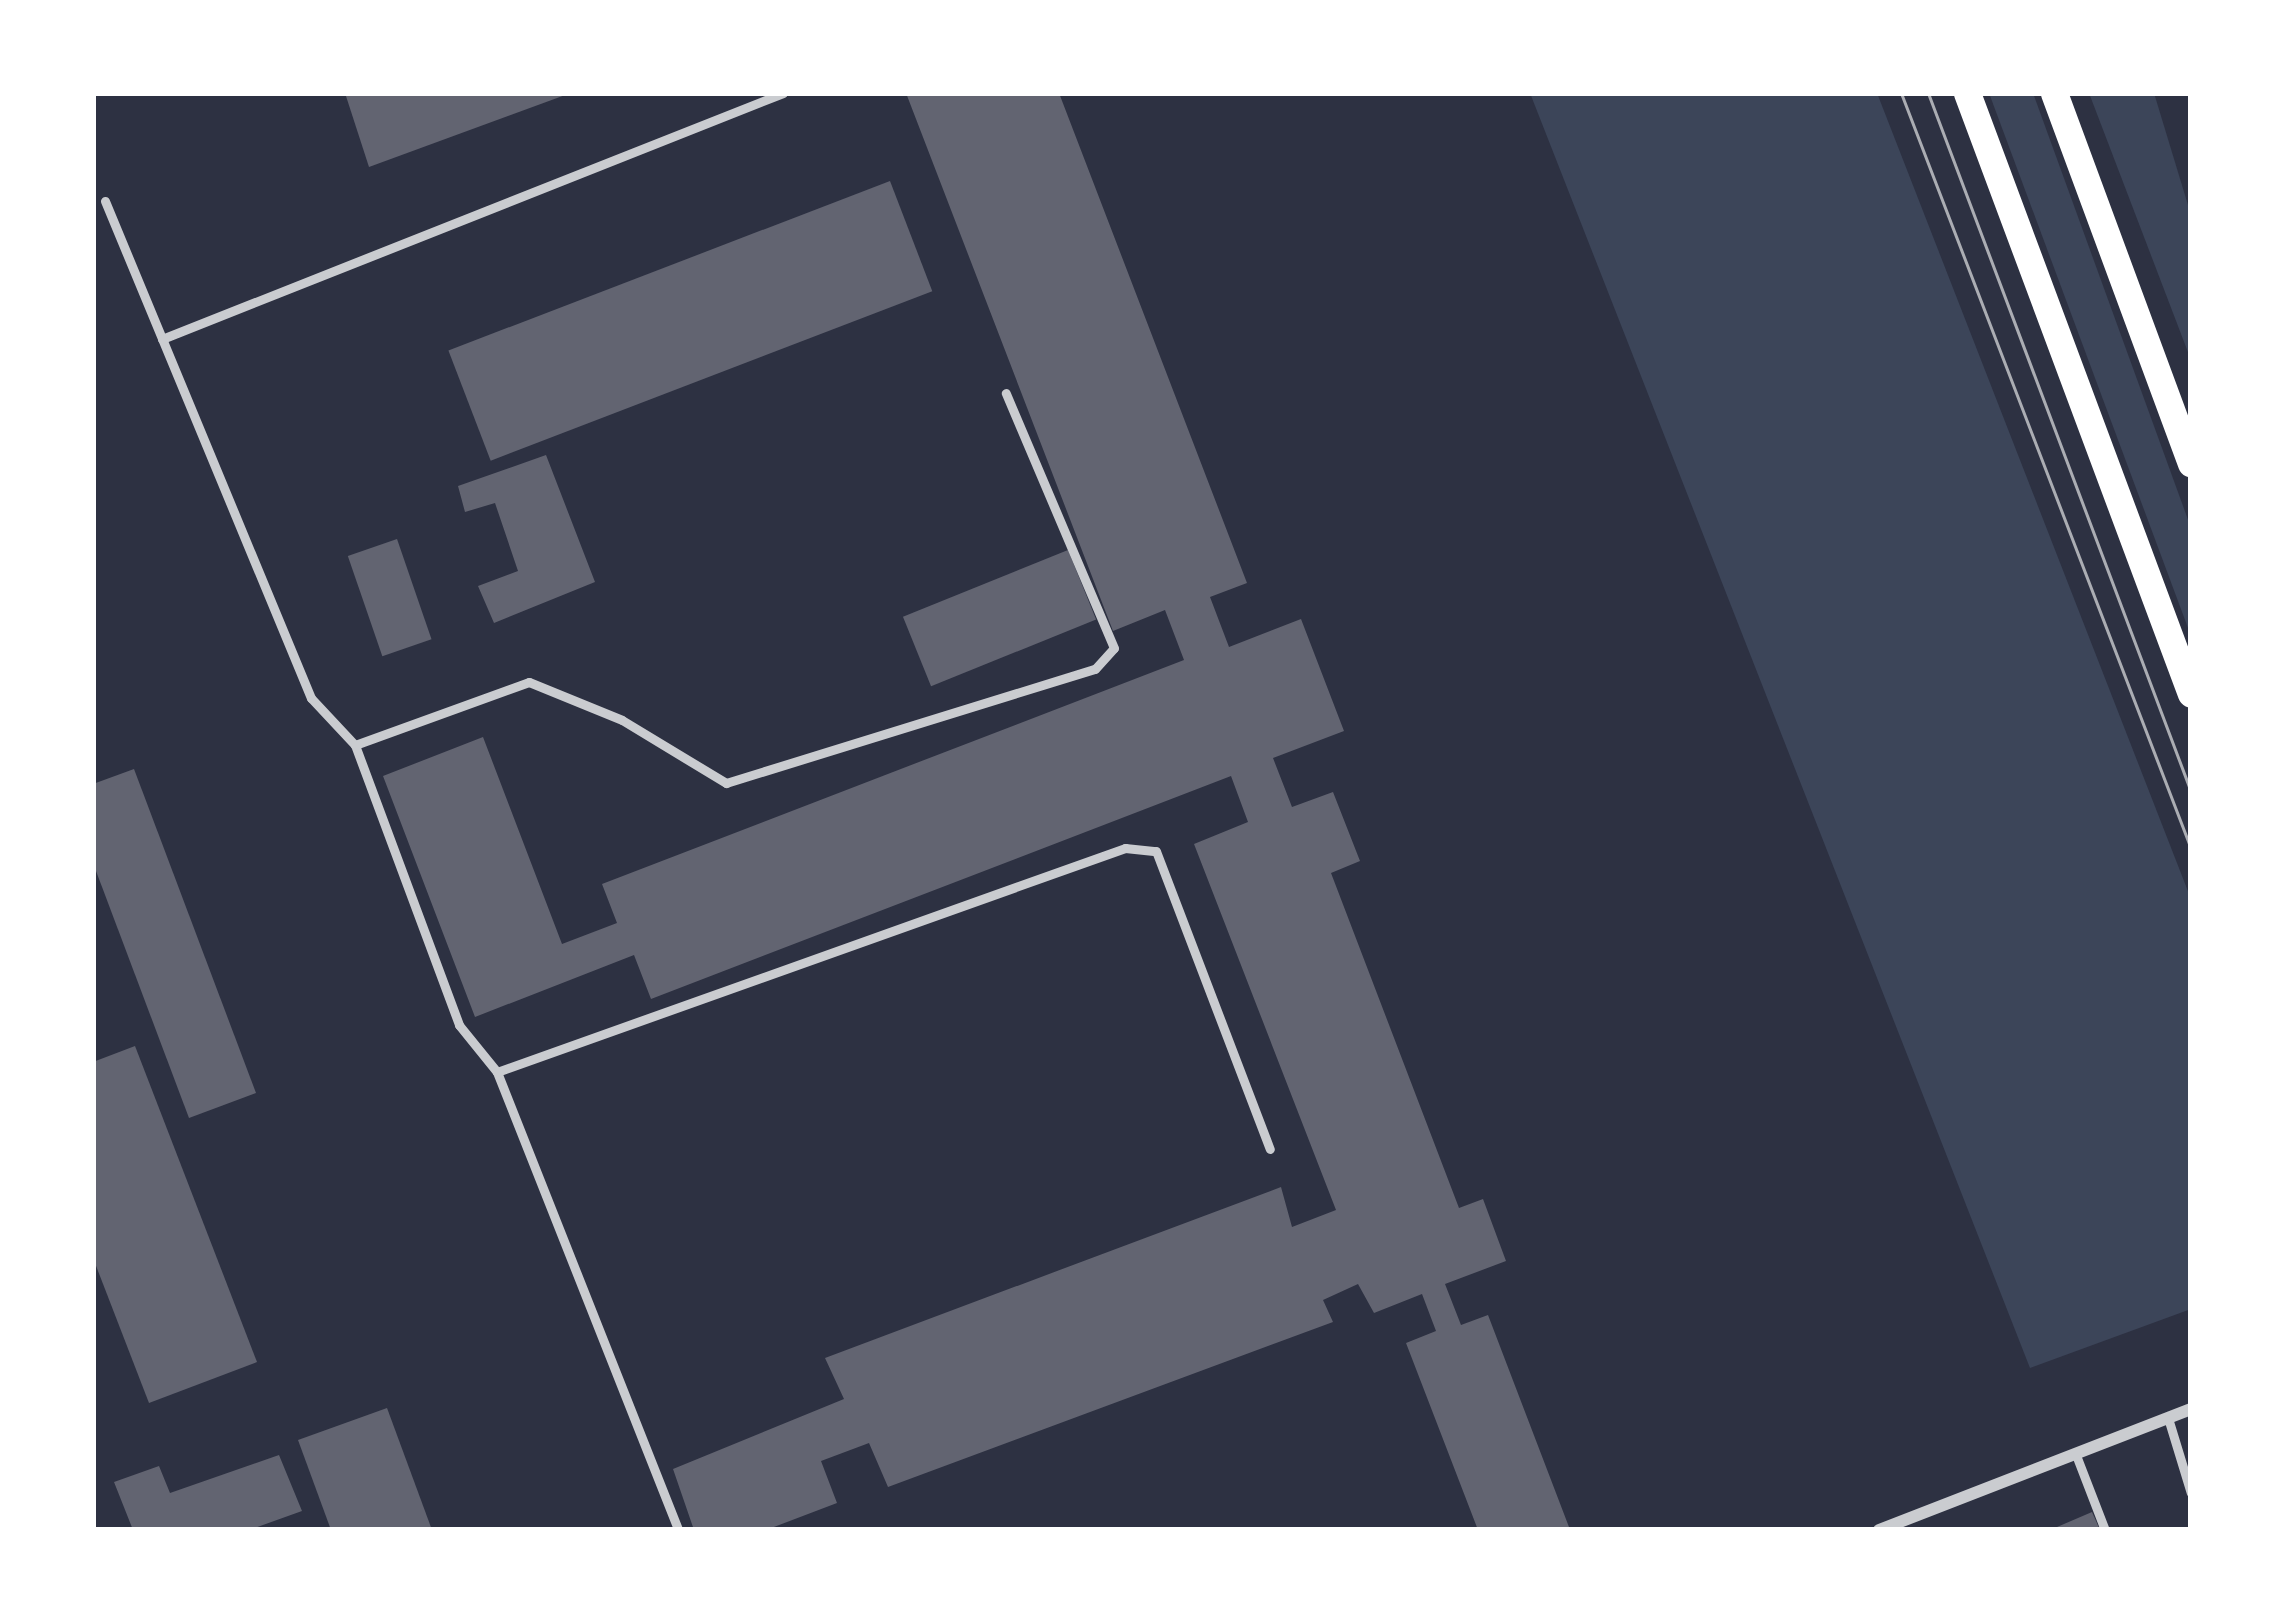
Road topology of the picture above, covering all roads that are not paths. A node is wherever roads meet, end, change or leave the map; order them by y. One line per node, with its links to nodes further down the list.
1 (783, 93): 5 (lane)
2 (1967, 93): 8 (main road)
3 (2054, 93): 7 (main road)
4 (105, 201): 5 (lane)
5 (163, 339): 9 (lane)
6 (1006, 393): 9 (lane)
7 (2191, 464)
8 (2191, 694)
9 (355, 745): 10 (lane)
10 (497, 1072): 11 (lane); 16 (lane)
11 (1270, 1149)
12 (2191, 1409): 13 (street)
13 (2168, 1418): 14 (street); 15 (lane)
14 (2076, 1455): 17 (street); 18 (lane)
15 (2191, 1492)
16 (677, 1530)
17 (1879, 1530)
18 (2104, 1530)

